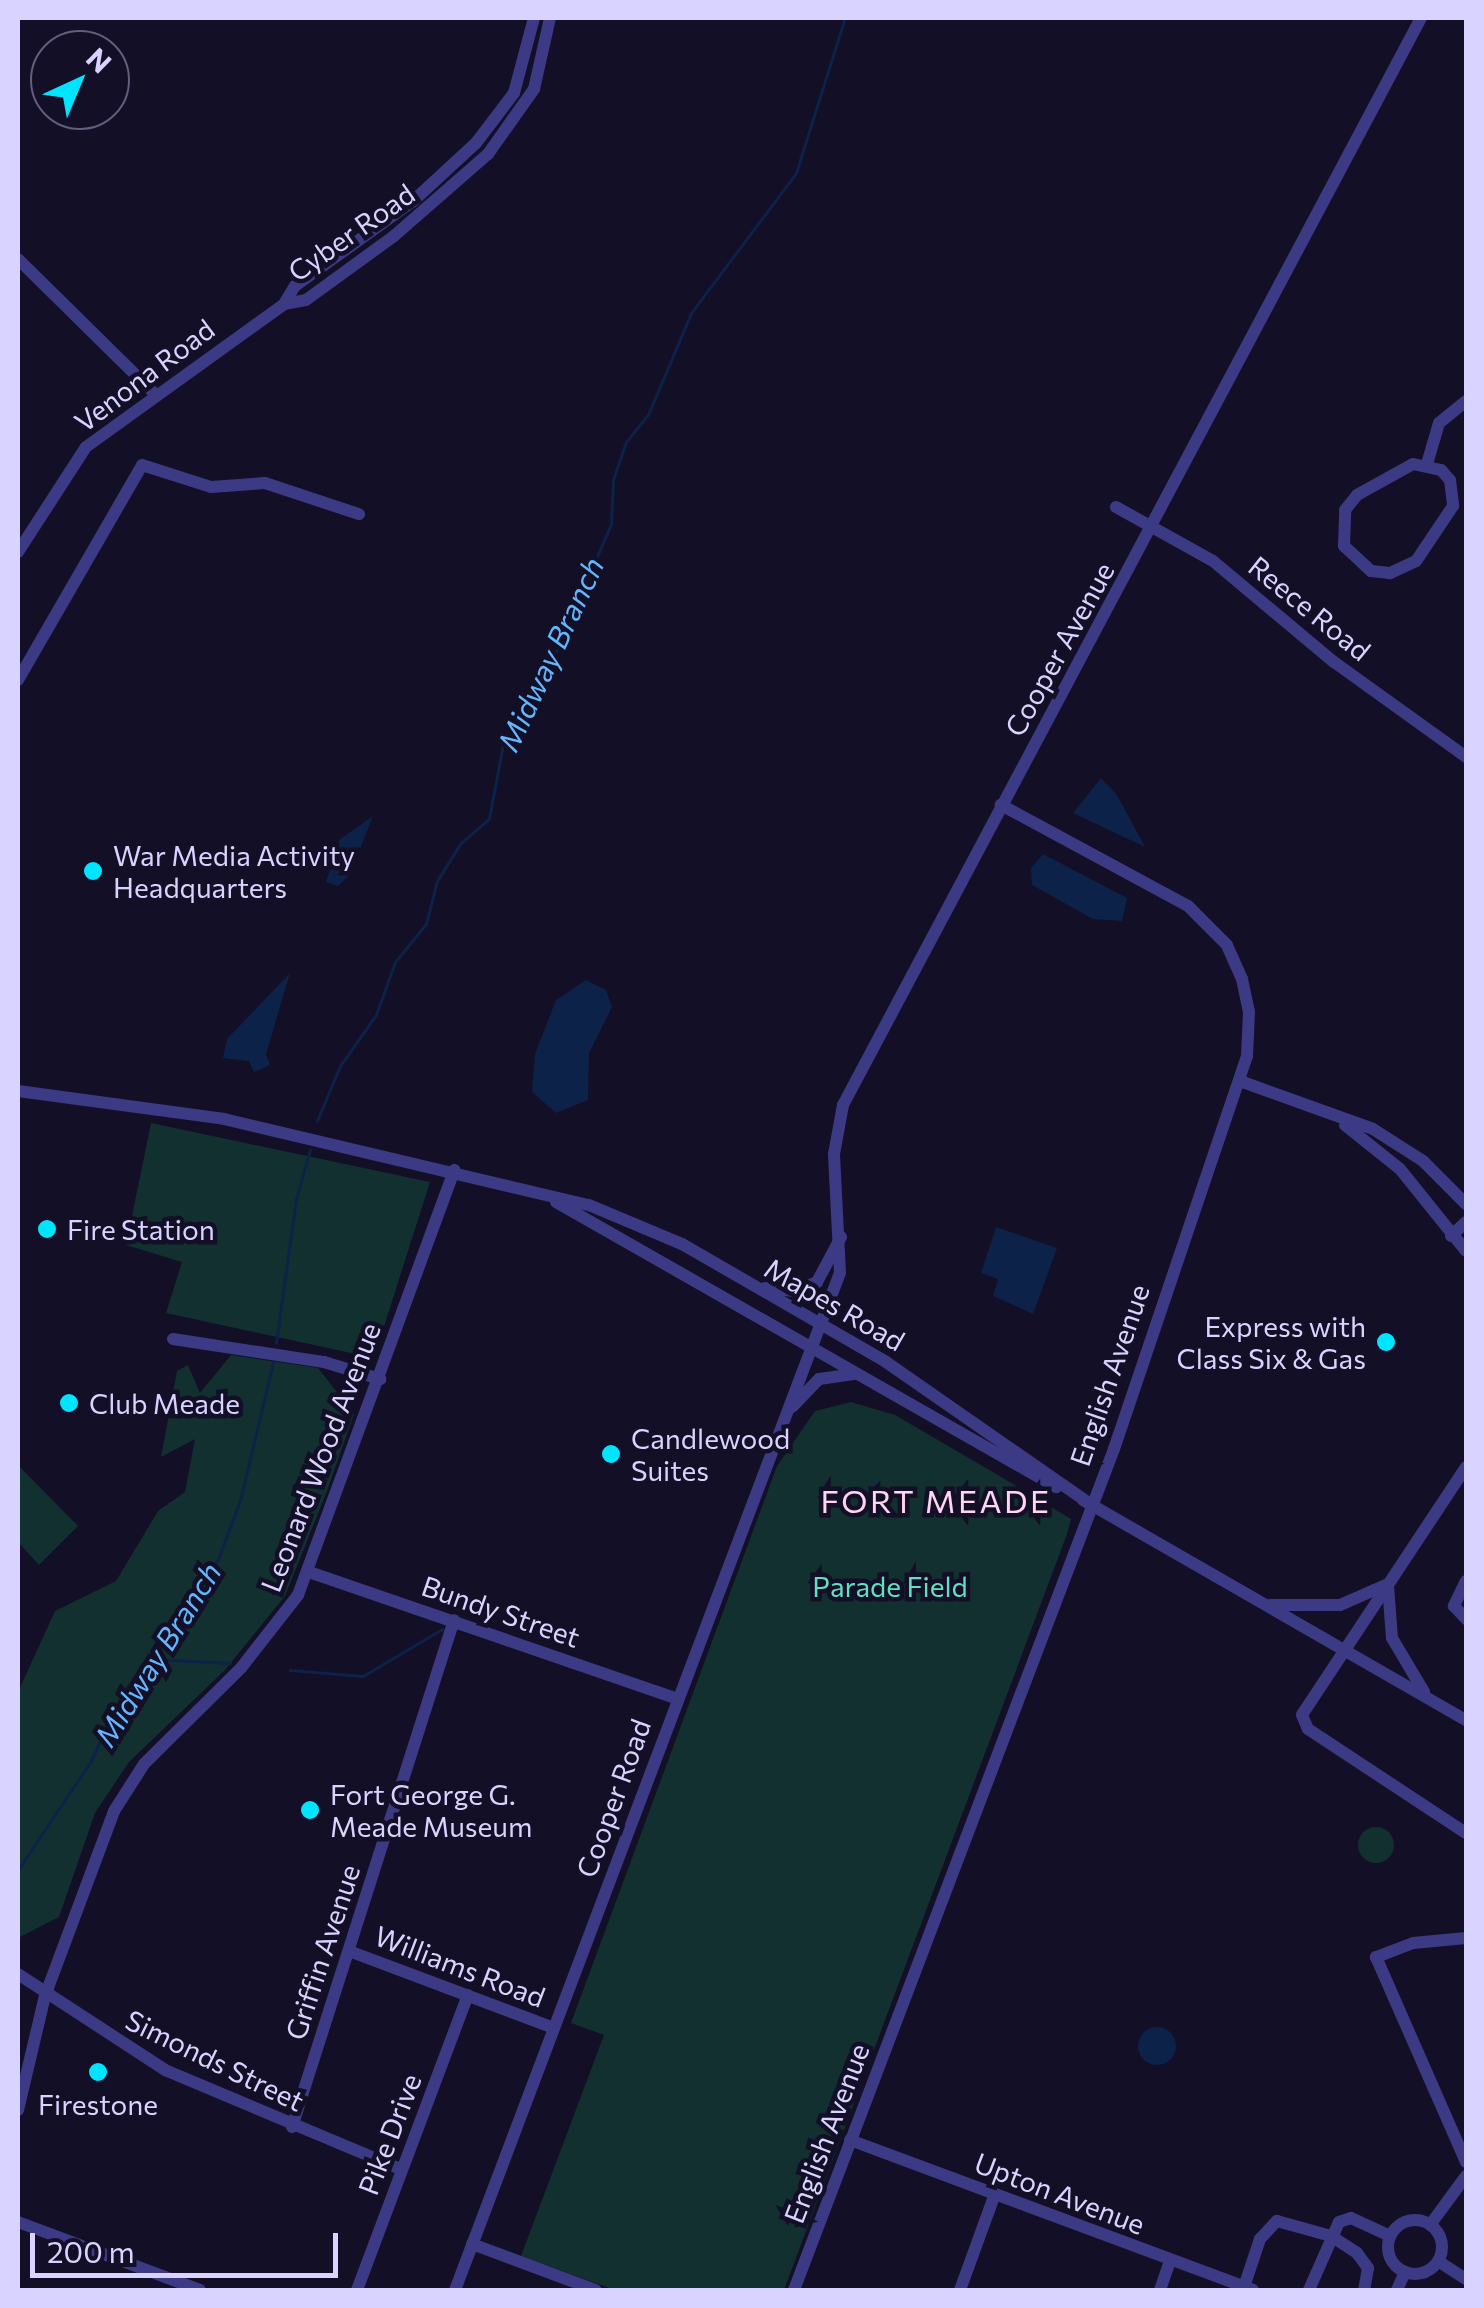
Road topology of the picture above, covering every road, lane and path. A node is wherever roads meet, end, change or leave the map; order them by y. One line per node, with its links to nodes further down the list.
1 (534, 18): 5 (street, Cyber Road)
2 (550, 18): 5 (street, Cyber Road)
3 (1421, 18): 11 (street, Cooper Avenue)
4 (18, 259): 6 (street)
5 (284, 304): 6 (street, Venona Road)
6 (155, 394): 12 (street, Venona Road)
7 (1466, 401): 8 (street)
8 (1427, 464): 8 (street)
9 (1116, 507): 11 (street, Reece Road)
10 (359, 514): 13 (street)
11 (1154, 527): 14 (street, Reece Road); 15 (street, Cooper Avenue)
12 (18, 552)
13 (18, 680)
14 (1466, 757)
15 (1001, 805): 16 (street, English Avenue); 25 (street, Cooper Avenue)
16 (1240, 1081): 18 (street); 36 (street, English Avenue)
17 (18, 1092): 21 (street, Mapes Road)
18 (1339, 1120): 19 (street); 20 (street)
19 (1414, 1155): 20 (street); 23 (street)
20 (1400, 1169): 26 (street)
21 (454, 1170): 22 (street, Mapes Road); 33 (street, Leonard Wood Avenue)
22 (534, 1190): 28 (street, Mapes Road); 31 (street, Mapes Road)
23 (1466, 1204)
24 (1466, 1222): 26 (street)
25 (842, 1235): 28 (street); 29 (street, Cooper Avenue)
26 (1450, 1236): 27 (street)
27 (1466, 1251)
28 (756, 1286): 29 (street, Mapes Road)
29 (820, 1324): 31 (street, Cooper Road); 36 (street, Mapes Road)
30 (172, 1339): 33 (street)
31 (811, 1347): 32 (street, Mapes Road); 34 (street, Cooper Road)
32 (861, 1376): 34 (street); 36 (street, Mapes Road)
33 (380, 1378): 37 (street, Leonard Wood Avenue)
34 (784, 1416): 45 (street, Cooper Road)
35 (1466, 1467): 39 (street)
36 (1089, 1503): 40 (street, Mapes Road); 56 (street, English Avenue)
37 (309, 1572): 42 (street, Bundy Street); 52 (street, Leonard Wood Avenue)
38 (1466, 1581): 41 (street)
39 (1388, 1584): 40 (street); 43 (street); 44 (street)
40 (1265, 1604): 43 (street, Mapes Road)
41 (1466, 1618)
42 (454, 1620): 45 (street, Bundy Street); 49 (street, Griffin Avenue)
43 (1344, 1649): 44 (street, Mapes Road); 47 (street)
44 (1429, 1698): 46 (street, Mapes Road)
45 (677, 1700): 53 (street, Cooper Road)
46 (1466, 1720)
47 (1466, 1833)
48 (1466, 1938): 57 (street)
49 (349, 1951): 51 (street, Williams Road); 55 (street, Griffin Avenue)
50 (18, 1974): 52 (street, Simonds Street)
51 (468, 1995): 53 (street, Williams Road); 58 (street, Pike Drive)
52 (44, 1996): 54 (street, Leonard Wood Avenue); 55 (street, Simonds Street)
53 (554, 2028): 65 (street, Cooper Road)
54 (18, 2110)
55 (292, 2127): 58 (street, Simonds Street)
56 (850, 2140): 60 (street, Upton Avenue); 75 (street, English Avenue)
57 (1466, 2162)
58 (402, 2170): 72 (street, Pike Drive)
59 (1466, 2176): 62 (street)
60 (995, 2194): 66 (street, Upton Avenue); 76 (street)
61 (18, 2222): 71 (street)
62 (1430, 2224): 64 (street); 67 (street)
63 (1331, 2236): 64 (street); 70 (street); 78 (street); 79 (street)
64 (1390, 2236): 68 (street)
65 (472, 2244): 73 (street, Cooper Road); 74 (street)
66 (1170, 2261): 70 (street, Upton Avenue); 77 (street)
67 (1438, 2261): 68 (street); 69 (street)
68 (1404, 2272): 80 (street)
69 (1466, 2279)
70 (1243, 2288)
71 (200, 2290)
72 (357, 2290)
73 (455, 2290)
74 (596, 2290)
75 (797, 2290)
76 (960, 2290)
77 (1160, 2290)
78 (1309, 2290)
79 (1364, 2290)
80 (1397, 2290)

